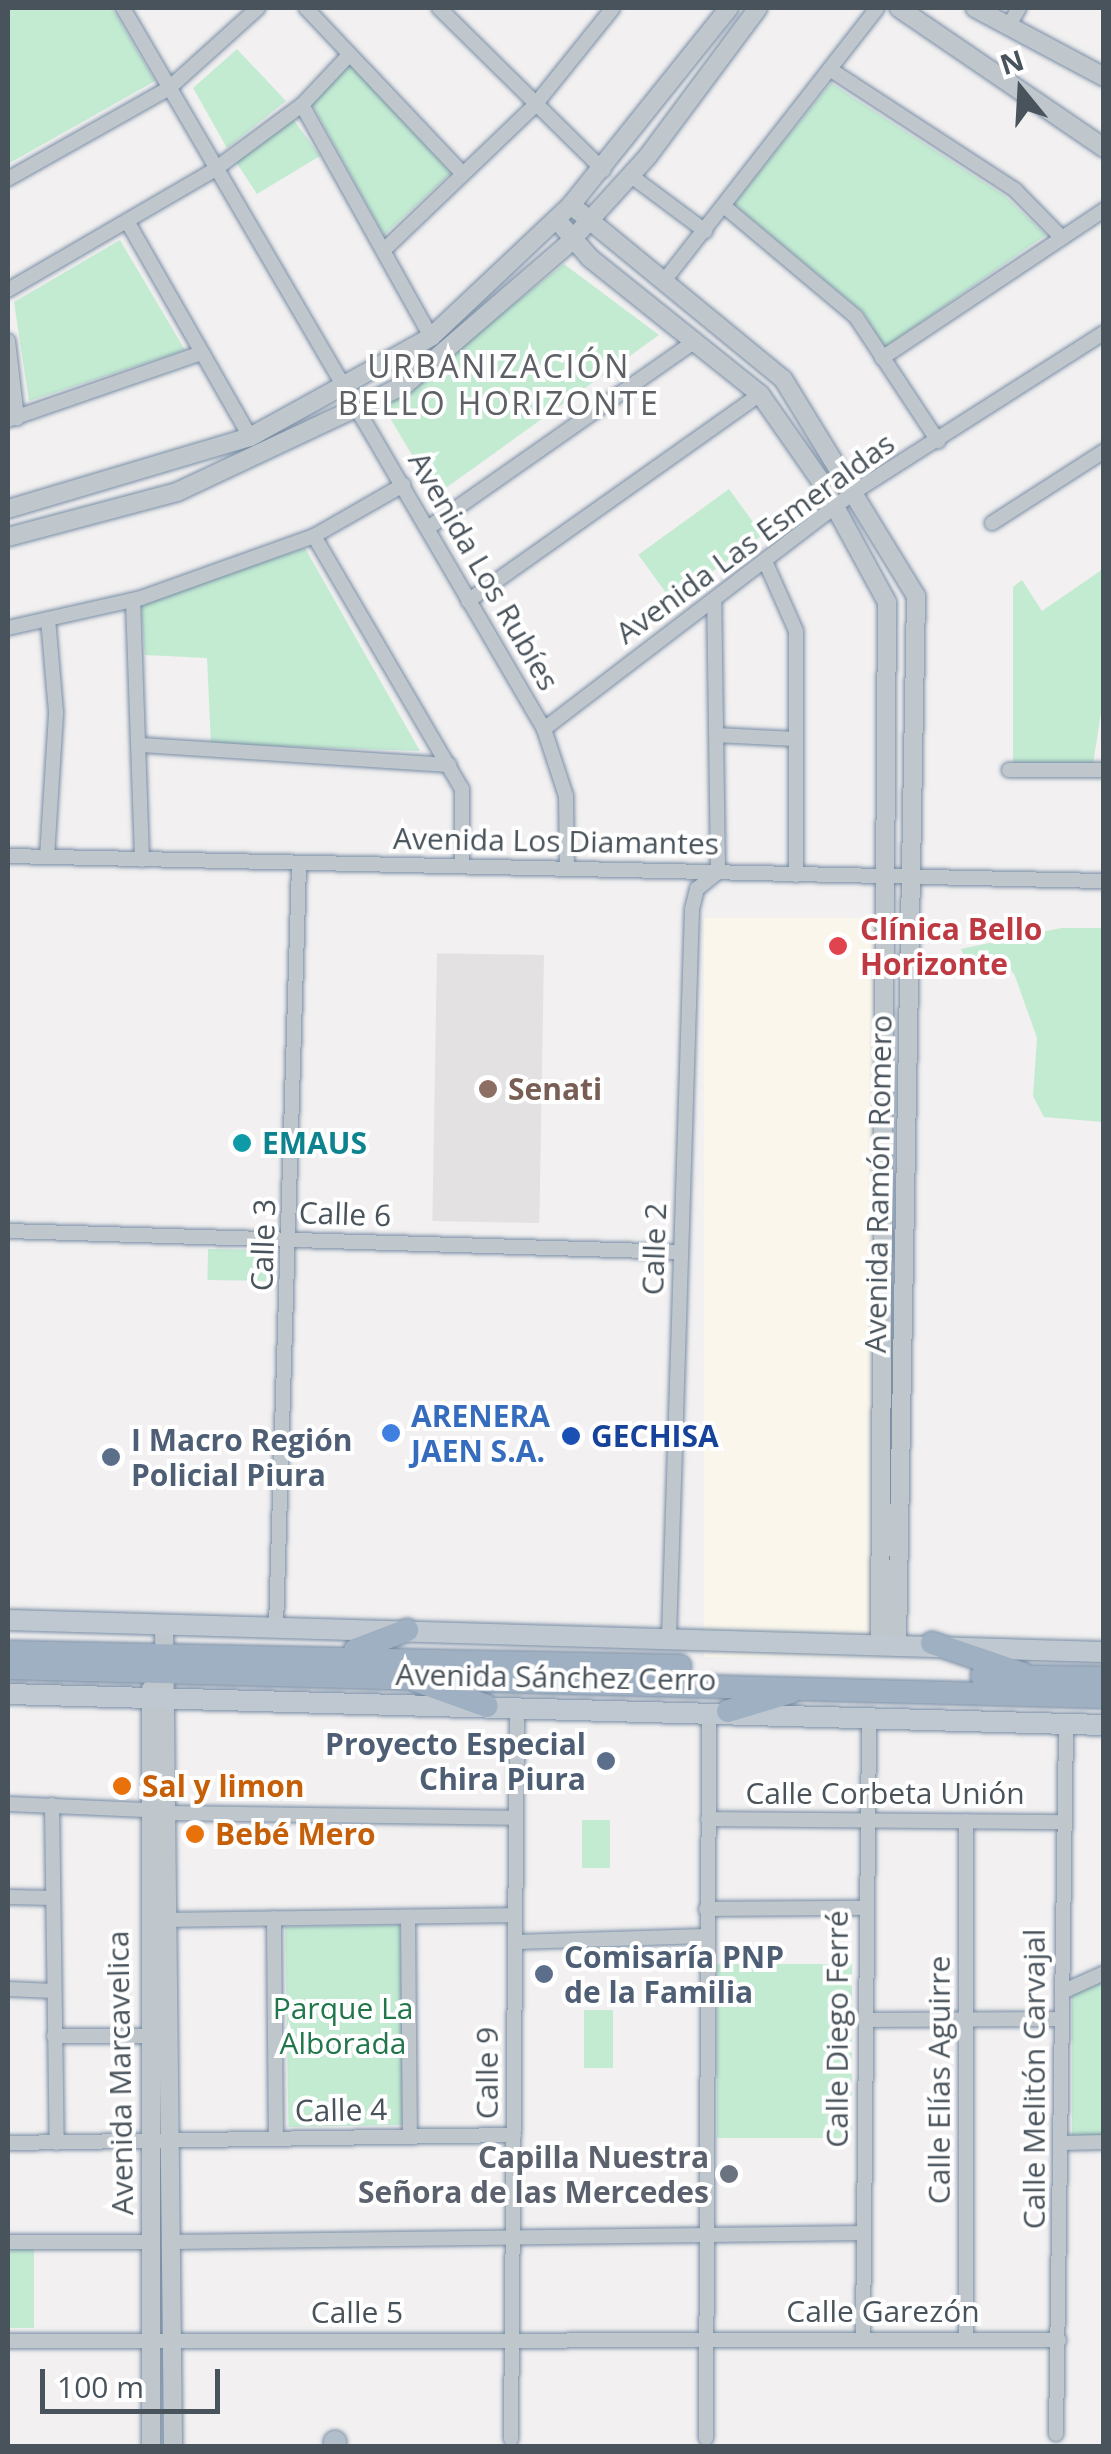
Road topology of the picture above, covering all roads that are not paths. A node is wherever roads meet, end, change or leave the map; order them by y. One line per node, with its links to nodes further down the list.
1 (123, 8): 16 (street, Avenida Los Rubíes)
2 (258, 8): 16 (street)
3 (306, 8): 13 (street)
4 (612, 8): 18 (street)
5 (758, 8): 23 (street)
6 (878, 8): 14 (street)
7 (899, 8): 19 (street)
8 (975, 8): 12 (street)
9 (1019, 8): 12 (street)
10 (444, 9): 18 (street)
11 (724, 9): 21 (street)
12 (1008, 27): 15 (street)
13 (349, 54): 17 (street); 22 (street)
14 (832, 70): 26 (street); 32 (street)
15 (1104, 77)
16 (168, 90): 20 (street, Avenida Los Rubíes); 24 (street)
17 (302, 105): 20 (street); 34 (street)
18 (536, 105): 21 (street); 22 (street)
19 (1104, 148)
20 (214, 170): 30 (street); 43 (street, Avenida Los Rubíes)
21 (603, 170): 25 (street)
22 (463, 174): 34 (street)
23 (630, 175): 29 (street); 31 (street)
24 (8, 179)
25 (571, 205): 28 (street); 29 (street, Avenida Ramón Romero)
26 (724, 206): 31 (street); 42 (street)
27 (1104, 210): 32 (street)
28 (557, 220): 33 (street, Avenida Ramón Romero); 38 (street)
29 (588, 221): 33 (street); 35 (street, Avenida Ramón Romero)
30 (127, 222): 36 (street); 41 (street)
31 (704, 231): 35 (street)
32 (1061, 237): 42 (street)
33 (573, 238): 39 (street, Avenida Ramón Romero); 45 (street)
34 (384, 250): 38 (street)
35 (664, 281): 51 (street, Avenida Ramón Romero)
36 (8, 290)
37 (1104, 334): 48 (street, Avenida Las Esmeraldas)
38 (431, 337): 43 (street)
39 (696, 340): 44 (street, Avenida Ramón Romero); 55 (street)
40 (8, 341): 46 (street)
41 (202, 353): 46 (street); 47 (street)
42 (882, 358): 48 (street)
43 (346, 388): 45 (street, Avenida Los Rubíes); 47 (street)
44 (760, 394): 52 (street, Avenida Ramón Romero); 61 (street)
45 (358, 411): 50 (street, Avenida Los Rubíes); 57 (street)
46 (12, 419)
47 (250, 437): 53 (street)
48 (938, 441): 51 (street, Avenida Las Esmeraldas)
49 (1104, 451): 54 (street)
50 (403, 484): 55 (street, Avenida Los Rubíes); 56 (street)
51 (854, 492): 52 (street, Avenida Las Esmeraldas); 80 (street, Avenida Ramón Romero)
52 (836, 507): 58 (street, Avenida Las Esmeraldas); 79 (street, Avenida Ramón Romero)
53 (8, 508)
54 (992, 522)
55 (428, 528): 61 (street, Avenida Los Rubíes)
56 (314, 536): 59 (street); 68 (street)
57 (8, 537)
58 (765, 562): 60 (street, Avenida Las Esmeraldas); 66 (street)
59 (134, 600): 62 (street); 67 (street)
60 (714, 600): 64 (street, Avenida Las Esmeraldas); 65 (street)
61 (468, 601): 64 (street, Avenida Los Rubíes)
62 (48, 619): 63 (street); 72 (street)
63 (8, 628)
64 (544, 729): 76 (street, Avenida Los Rubíes)
65 (716, 736): 66 (street); 77 (street)
66 (795, 740): 78 (street)
67 (141, 745): 68 (street); 73 (street)
68 (449, 765): 74 (street)
69 (1009, 770): 70 (street)
70 (1104, 770)
71 (8, 856): 72 (street, Avenida Los Diamantes)
72 (48, 857): 73 (street, Avenida Los Diamantes)
73 (142, 860): 75 (street, Avenida Los Diamantes)
74 (462, 863): 75 (street, Avenida Los Diamantes); 76 (street, Avenida Los Diamantes)
75 (299, 864): 84 (street, Calle 3)
76 (567, 867): 77 (street, Avenida Los Diamantes)
77 (718, 872): 78 (street, Avenida Los Diamantes); 85 (street, Calle 2)
78 (796, 875): 79 (street, Avenida Los Diamantes)
79 (883, 877): 80 (street, Avenida Los Diamantes); 82 (street, Avenida Ramón Romero)
80 (911, 878): 81 (street, Avenida Los Diamantes); 82 (street, Avenida Ramón Romero)
81 (1104, 882)
82 (898, 1096): 91 (street, Avenida Ramón Romero)
83 (8, 1230): 84 (street, Calle 6)
84 (291, 1240): 85 (street, Calle 6); 88 (street, Calle 3)
85 (681, 1252): 90 (street, Calle 2)
86 (8, 1620): 87 (main road, Avenida Sánchez Cerro)
87 (164, 1624): 88 (main road, Avenida Sánchez Cerro); 96 (street)
88 (276, 1627): 89 (main road, Avenida Sánchez Cerro)
89 (407, 1630): 90 (main road, Avenida Sánchez Cerro); 95 (highway)
90 (669, 1637): 91 (main road, Avenida Sánchez Cerro)
91 (888, 1642): 92 (main road, Avenida Sánchez Cerro)
92 (932, 1644): 93 (main road, Avenida Sánchez Cerro); 98 (highway)
93 (1104, 1652)
94 (9, 1656): 96 (highway, Avenida Sánchez Cerro)
95 (317, 1658): 96 (highway, Avenida Sánchez Cerro); 98 (highway, Avenida Sánchez Cerro)
96 (163, 1665): 97 (highway, Avenida Sánchez Cerro); 103 (street)
97 (409, 1678): 100 (highway, Avenida Sánchez Cerro); 104 (highway)
98 (1030, 1678): 99 (highway, Avenida Sánchez Cerro)
99 (1104, 1678)
100 (830, 1685): 102 (highway, Avenida Sánchez Cerro); 106 (highway)
101 (8, 1694): 103 (main road, Avenida Sánchez Cerro)
102 (1104, 1697)
103 (154, 1698): 104 (main road, Avenida Sánchez Cerro); 112 (street, Avenida Marcavelica); 113 (street, Avenida Marcavelica)
104 (487, 1706): 105 (main road, Avenida Sánchez Cerro)
105 (517, 1707): 106 (main road, Avenida Sánchez Cerro); 114 (street, Calle 9)
106 (719, 1711): 107 (main road, Avenida Sánchez Cerro); 115 (street)
107 (870, 1720): 108 (main road, Avenida Sánchez Cerro); 116 (street, Calle Diego Ferré)
108 (1066, 1724): 109 (main road, Avenida Sánchez Cerro); 118 (street, Calle Melitón Carvajal)
109 (1104, 1726)
110 (8, 1804): 111 (street)
111 (52, 1806): 112 (street); 120 (street)
112 (145, 1810): 129 (street, Avenida Marcavelica)
113 (166, 1814): 114 (street); 126 (street, Avenida Marcavelica)
114 (516, 1818): 123 (street, Calle 9)
115 (708, 1818): 116 (street, Calle Corbeta Unión); 122 (street)
116 (866, 1821): 117 (street, Calle Corbeta Unión); 121 (street, Calle Diego Ferré)
117 (966, 1821): 118 (street, Calle Corbeta Unión); 135 (street, Calle Elías Aguirre)
118 (1063, 1822): 134 (street, Calle Melitón Carvajal)
119 (8, 1897): 120 (street)
120 (53, 1898): 133 (street)
121 (866, 1908): 122 (street); 137 (street, Calle Diego Ferré)
122 (706, 1909): 127 (street)
123 (515, 1915): 124 (street); 128 (street, Calle 9)
124 (408, 1917): 125 (street); 141 (street)
125 (274, 1918): 126 (street); 142 (street)
126 (168, 1920): 130 (street, Avenida Marcavelica)
127 (706, 1936): 128 (street); 150 (street)
128 (515, 1942): 140 (street, Calle 9)
129 (146, 1956): 130 (street); 139 (street, Avenida Marcavelica)
130 (168, 1956): 143 (street, Avenida Marcavelica)
131 (1104, 1973): 134 (street)
132 (8, 1989): 133 (street)
133 (54, 1991): 138 (street)
134 (1062, 1992): 136 (street, Calle Melitón Carvajal)
135 (966, 2018): 136 (street); 137 (street); 158 (street, Calle Elías Aguirre)
136 (1062, 2019): 146 (street, Calle Melitón Carvajal)
137 (865, 2020): 149 (street, Calle Diego Ferré)
138 (54, 2036): 139 (street); 144 (street)
139 (146, 2036): 145 (street, Avenida Marcavelica)
140 (514, 2135): 141 (street, Calle 4); 151 (street, Calle 9)
141 (410, 2136): 142 (street, Calle 4)
142 (276, 2139): 143 (street, Calle 4)
143 (170, 2140): 145 (street); 154 (street, Avenida Marcavelica)
144 (56, 2142): 145 (street); 148 (street)
145 (148, 2142): 153 (street, Avenida Marcavelica)
146 (1061, 2142): 147 (street); 160 (street, Calle Melitón Carvajal)
147 (1104, 2142)
148 (8, 2143)
149 (864, 2233): 150 (street); 157 (street, Calle Diego Ferré)
150 (707, 2234): 151 (street); 155 (street)
151 (513, 2237): 154 (street); 156 (street, Calle 9)
152 (8, 2242): 153 (street)
153 (149, 2242): 159 (street, Avenida Marcavelica)
154 (170, 2242): 162 (street, Avenida Marcavelica)
155 (706, 2337): 156 (street, Calle 5); 157 (street, Calle Garezón); 164 (street)
156 (513, 2338): 162 (street, Calle 5); 165 (street, Calle 9)
157 (863, 2338): 158 (street, Calle Garezón)
158 (966, 2339): 160 (street, Calle Garezón)
159 (150, 2340): 161 (street, Calle 5); 162 (street, Calle 5); 166 (street, Avenida Marcavelica)
160 (1059, 2340): 163 (street, Calle Melitón Carvajal)
161 (8, 2341)
162 (172, 2341): 167 (street, Avenida Marcavelica)
163 (1056, 2434)
164 (706, 2438)
165 (511, 2439)
166 (151, 2446)
167 (173, 2446)

